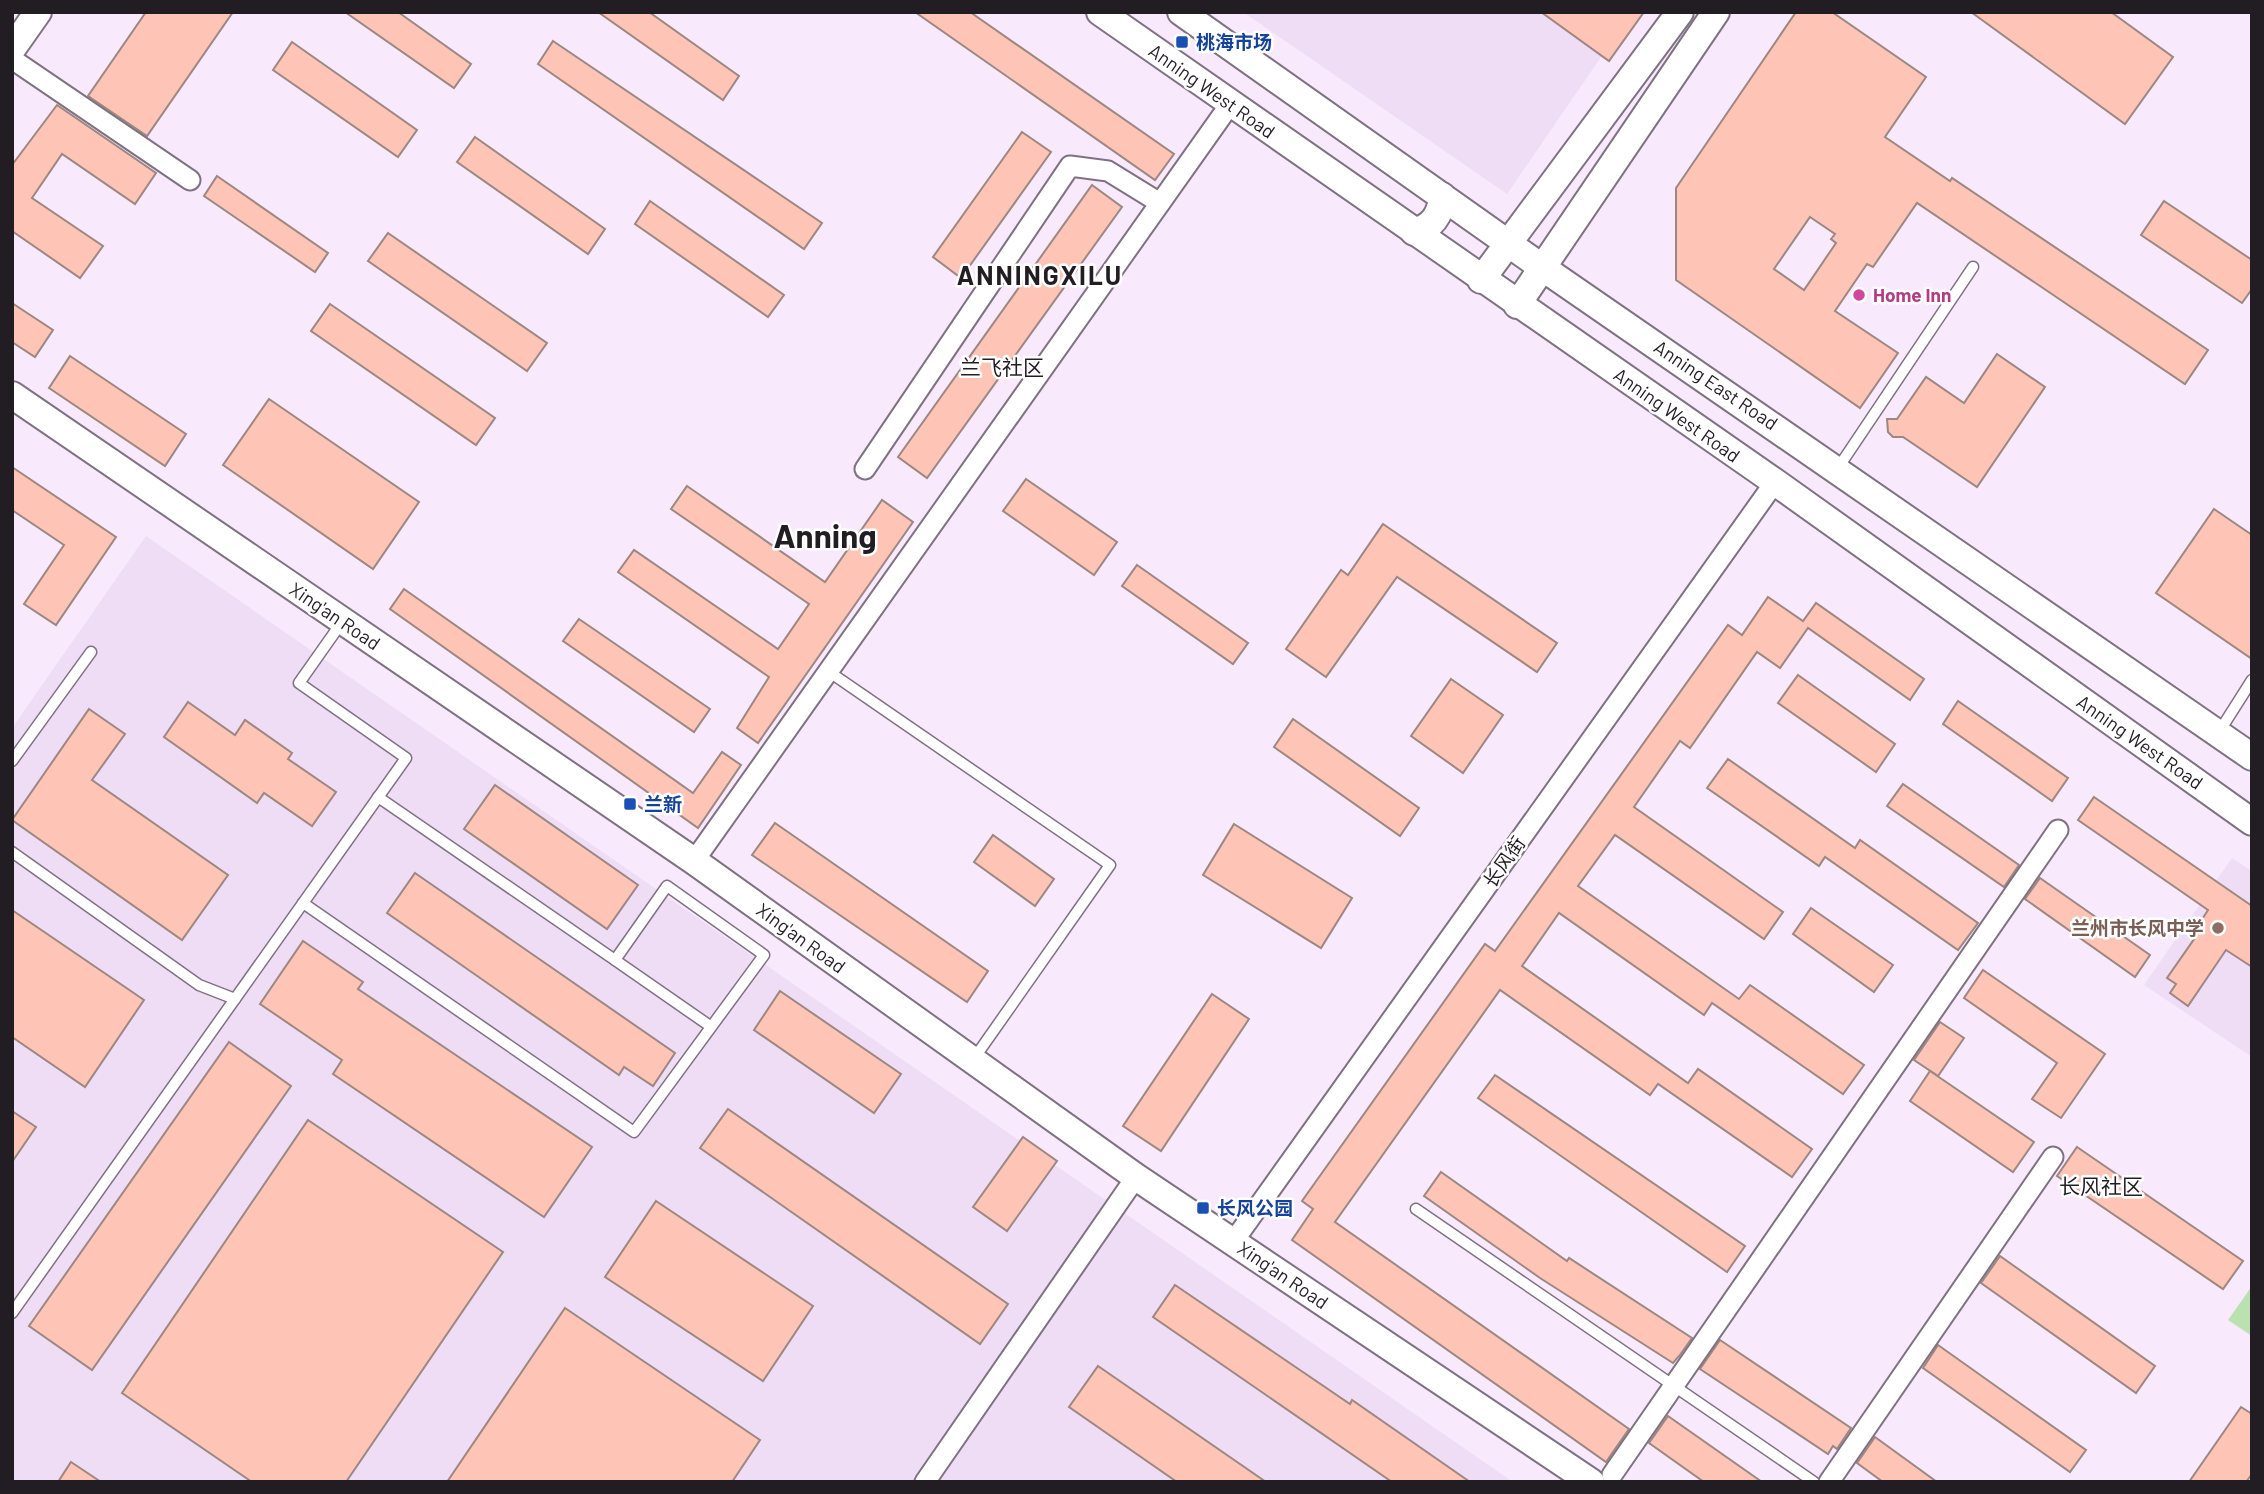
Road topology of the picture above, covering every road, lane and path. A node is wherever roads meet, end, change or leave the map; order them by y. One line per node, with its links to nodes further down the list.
1 (38, 12): 6 (main road)
2 (1100, 12): 8 (main road, Anning West Road)
3 (1181, 12): 10 (main road, Anning East Road)
4 (1680, 12): 13 (main road)
5 (1716, 12): 15 (main road)
6 (12, 49)
7 (12, 59): 9 (street)
8 (1231, 103): 11 (street); 12 (main road, Anning West Road)
9 (190, 180)
10 (1442, 196): 12 (main road); 13 (main road, Anning East Road)
11 (1160, 203): 22 (street); 26 (street)
12 (1415, 232): 16 (main road, Anning West Road)
13 (1510, 244): 15 (main road, Anning East Road); 16 (main road)
14 (1973, 267): 21 (lane)
15 (1543, 268): 17 (main road); 18 (main road, Anning East Road)
16 (1481, 279): 17 (main road, Anning West Road)
17 (1517, 305): 19 (main road, Anning West Road)
18 (1624, 324): 19 (main road); 21 (main road, Anning East Road)
19 (1596, 359): 23 (main road, Anning West Road)
20 (12, 395): 24 (main road, Xing'an Road)
21 (1838, 468): 28 (main road, Anning East Road)
22 (865, 469)
23 (1775, 482): 32 (main road, Anning West Road); 44 (street, 长风街)
24 (342, 622): 31 (lane); 35 (main road, Xing'an Road)
25 (91, 652): 30 (lane)
26 (828, 671): 35 (street); 40 (lane)
27 (2252, 680): 28 (lane)
28 (2218, 732): 29 (main road, Anning East Road)
29 (2252, 757)
30 (12, 761)
31 (378, 797): 36 (lane); 37 (lane)
32 (2252, 822)
33 (2058, 831): 46 (street)
34 (12, 852): 38 (lane)
35 (694, 861): 40 (main road, Xing'an Road)
36 (303, 903): 38 (lane); 39 (lane)
37 (615, 960): 39 (lane); 39 (lane)
38 (235, 999): 45 (lane)
39 (710, 1026)
40 (972, 1060): 42 (main road, Xing'an Road)
41 (2053, 1157): 50 (street)
42 (1136, 1177): 44 (main road, Xing'an Road); 48 (street)
43 (1416, 1209): 46 (lane)
44 (1233, 1242): 47 (main road, Xing'an Road)
45 (12, 1313)
46 (1675, 1385): 47 (street); 49 (lane)
47 (1601, 1478)
48 (925, 1482)
49 (1814, 1482)
50 (1829, 1482)

